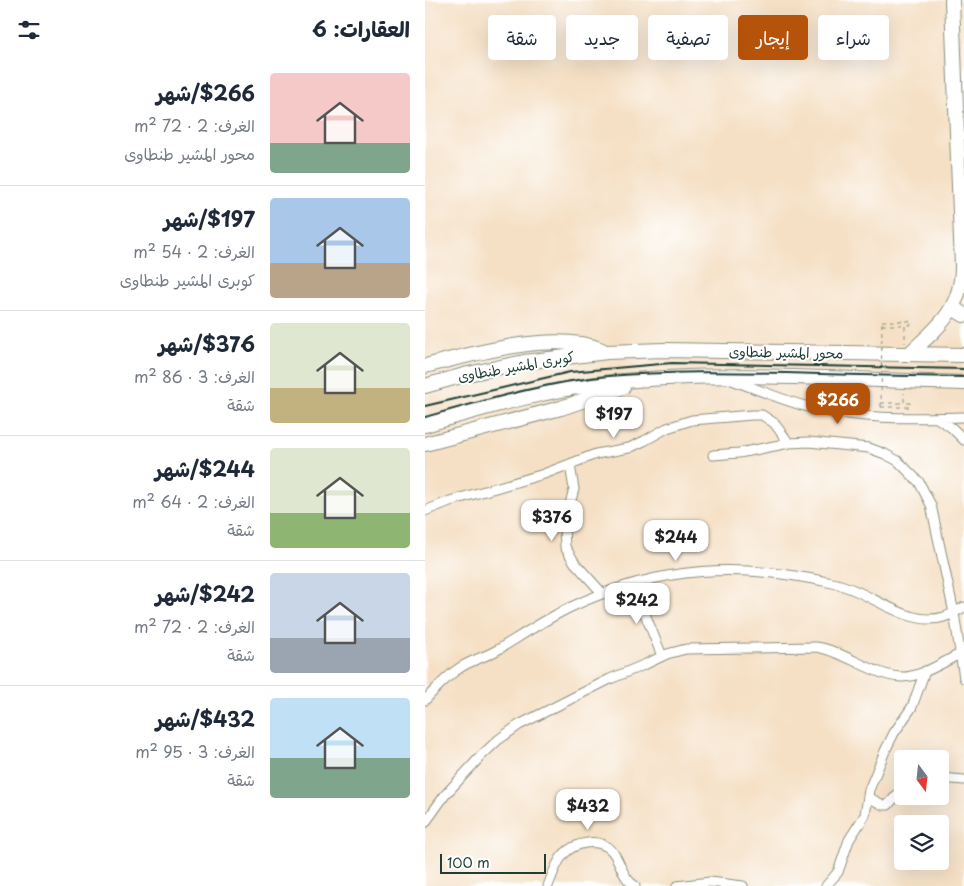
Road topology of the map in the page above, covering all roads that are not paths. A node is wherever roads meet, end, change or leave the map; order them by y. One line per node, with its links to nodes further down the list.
1 (952, 0): 2 (highway)
2 (958, 311): 4 (highway)
3 (607, 352): 4 (highway, محور المشير طنطاوى); 6 (highway); 10 (highway, كوبرى المشير طنطاوى)
4 (907, 353): 5 (highway, محور المشير طنطاوى)
5 (964, 355)
6 (425, 366)
7 (722, 377): 8 (highway, محور المشير طنطاوى); 9 (highway, محور المشير طنطاوى); 12 (street)
8 (642, 380): 13 (highway); 16 (highway)
9 (964, 383)
10 (425, 386)
11 (964, 417): 12 (street)
12 (937, 418): 14 (street)
13 (425, 425)
14 (964, 440)
15 (789, 443): 17 (street); 18 (street); 23 (street)
16 (425, 444)
17 (713, 455)
18 (570, 465): 19 (street); 21 (street)
19 (425, 511)
20 (633, 584): 21 (street); 23 (street); 25 (street)
21 (603, 594): 28 (street)
22 (964, 607): 23 (street)
23 (954, 613): 24 (street)
24 (961, 654): 26 (street); 27 (street)
25 (662, 656): 26 (street); 33 (street)
26 (925, 671): 31 (street)
27 (964, 678)
28 (425, 700)
29 (949, 779): 30 (street)
30 (964, 780)
31 (868, 797): 32 (street); 38 (street)
32 (894, 799)
33 (425, 823)
34 (548, 886): 35 (street)
35 (635, 886)
36 (677, 886): 37 (street)
37 (743, 886)
38 (826, 886)

